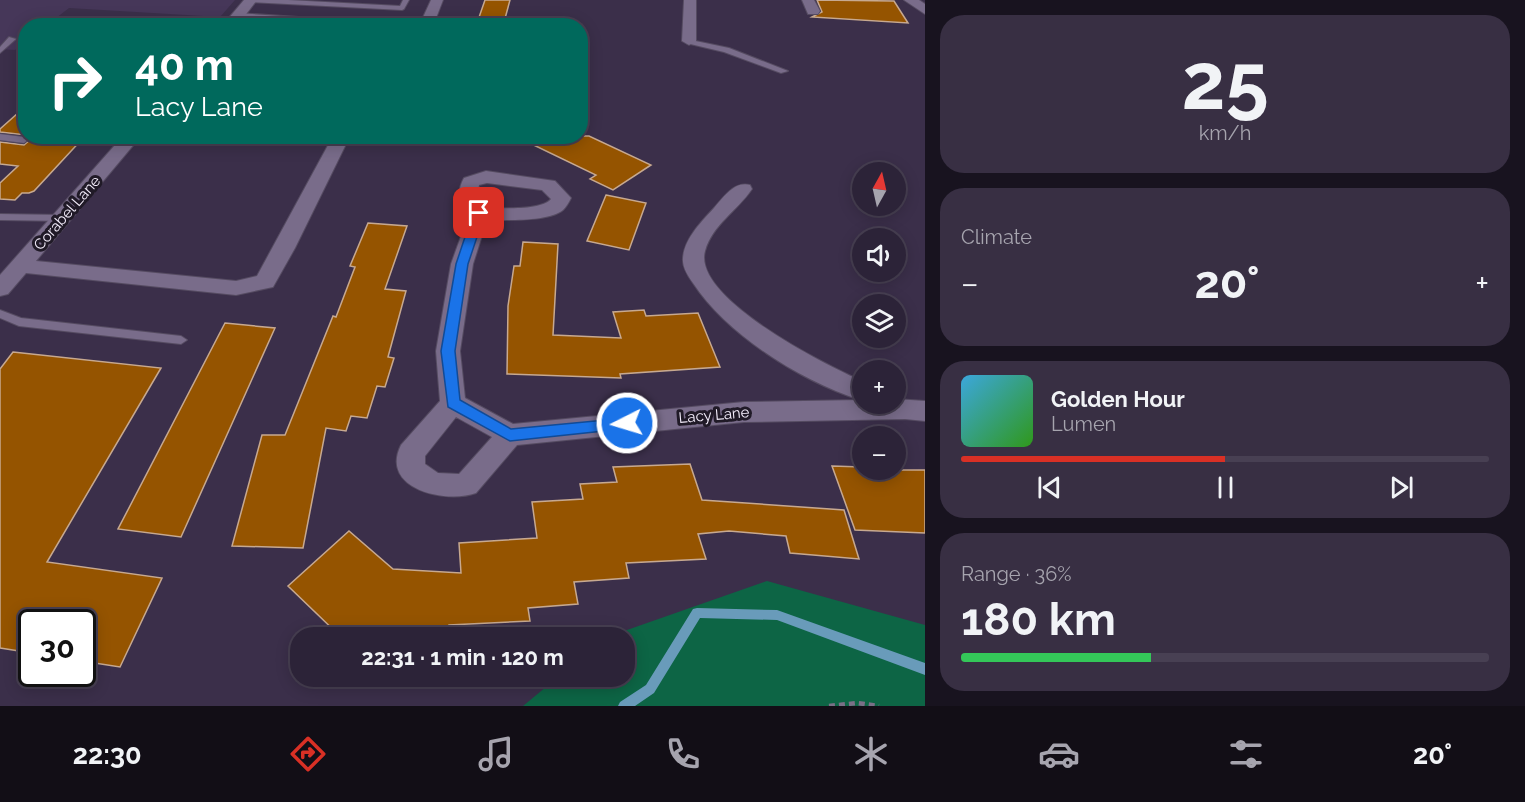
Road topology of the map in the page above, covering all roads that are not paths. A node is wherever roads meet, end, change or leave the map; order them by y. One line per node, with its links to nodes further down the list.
1 (251, 0): 2 (lane); 7 (street)
2 (406, 0)
3 (437, 0): 10 (street)
4 (690, 0): 12 (street)
5 (910, 0): 6 (street)
6 (925, 10)
7 (239, 14): 8 (street); 9 (lane)
8 (236, 18)
9 (294, 18)
10 (429, 18)
11 (12, 39): 13 (lane)
12 (689, 41): 14 (lane)
13 (0, 51)
14 (784, 71)
15 (0, 137): 16 (lane)
16 (18, 139)
17 (127, 144): 22 (street, Corabel Lane)
18 (338, 144): 23 (street)
19 (743, 189): 27 (street)
20 (479, 213): 28 (street)
21 (0, 217): 22 (lane)
22 (63, 218): 23 (street, Corabel Lane)
23 (22, 266): 24 (street, Corabel Lane)
24 (0, 289)
25 (0, 314): 26 (lane)
26 (181, 340)
27 (852, 387)
28 (453, 403): 30 (street); 30 (street)
29 (907, 408): 30 (street, Lacy Lane)
30 (510, 435)

